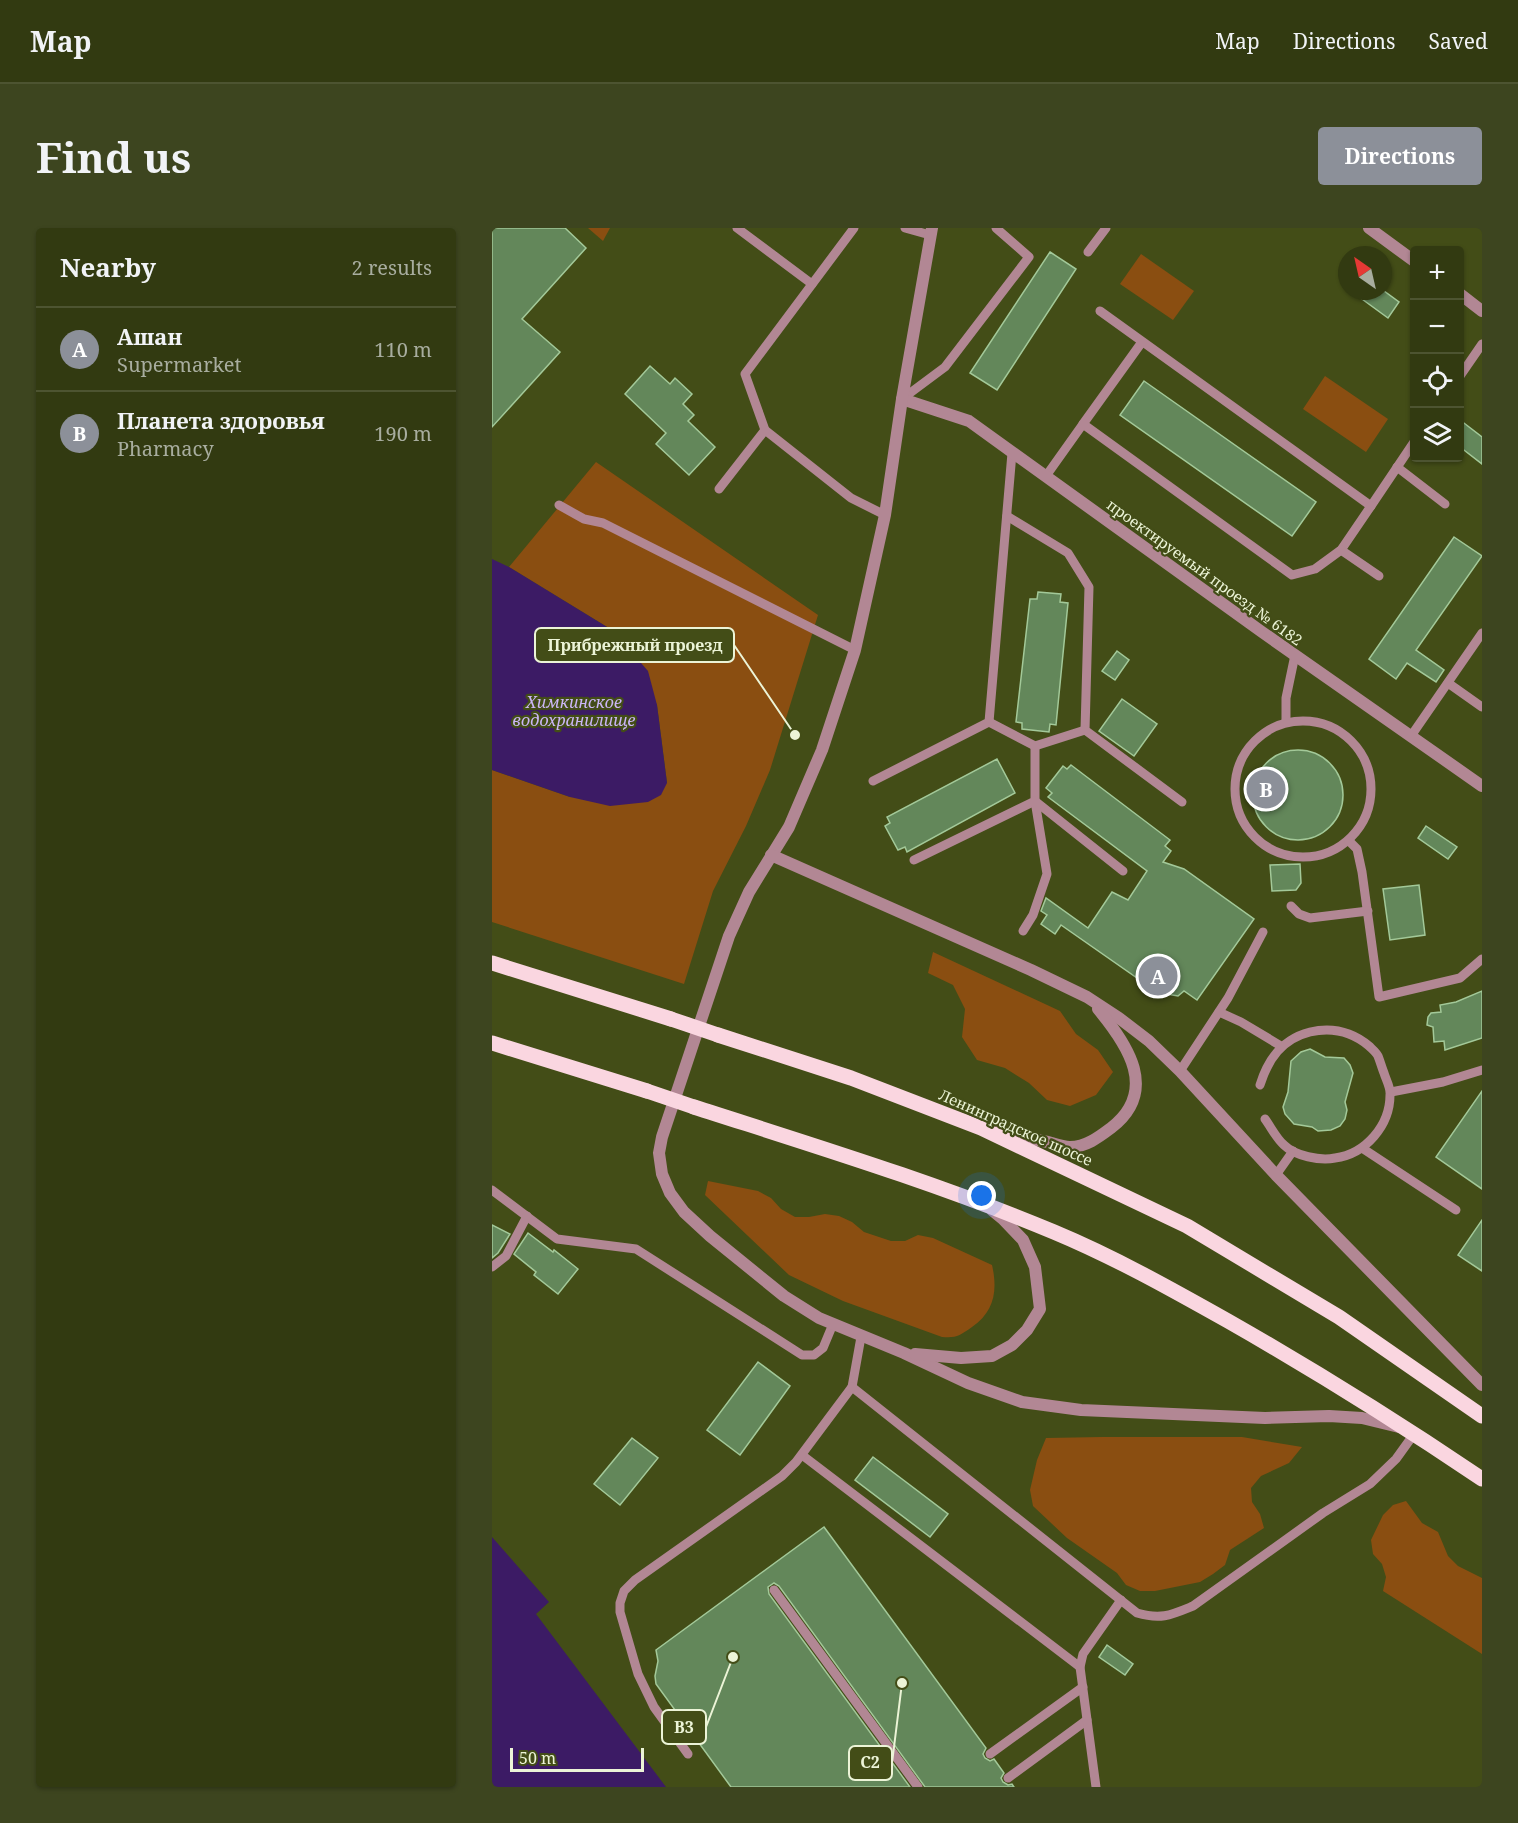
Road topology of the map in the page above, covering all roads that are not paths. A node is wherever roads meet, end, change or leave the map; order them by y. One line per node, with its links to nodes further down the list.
1 (737, 228): 10 (lane)
2 (854, 228): 10 (lane)
3 (904, 228): 7 (lane)
4 (996, 228): 17 (lane)
5 (1106, 228): 8 (lane)
6 (1369, 228): 9 (street)
7 (931, 232): 17 (street)
8 (1088, 252)
9 (1410, 258)
10 (812, 284): 19 (lane)
11 (1464, 297): 13 (street)
12 (1100, 311): 14 (lane)
13 (1482, 311)
14 (1142, 342): 18 (lane); 27 (lane)
15 (1482, 344): 16 (lane)
16 (1464, 370)
17 (902, 399): 21 (street, проектируемый проезд № 6182); 28 (street)
18 (1083, 424): 23 (lane); 30 (lane)
19 (765, 429): 24 (lane); 28 (lane)
20 (1410, 448): 22 (lane)
21 (1012, 453): 23 (street, проектируемый проезд № 6182); 29 (lane)
22 (1397, 467): 25 (lane); 27 (lane)
23 (1046, 476): 34 (street, проектируемый проезд № 6182)
24 (719, 489)
25 (1445, 504)
26 (559, 506): 33 (lane)
27 (1371, 506): 30 (lane)
28 (885, 516): 33 (street)
29 (1007, 516): 37 (lane); 39 (lane)
30 (1341, 550): 31 (lane)
31 (1379, 576)
32 (1482, 633): 35 (lane)
33 (855, 650): 47 (street)
34 (1295, 655): 38 (lane); 40 (street, проектируемый проезд № 6182)
35 (1448, 683): 36 (lane); 40 (lane)
36 (1482, 707)
37 (989, 722): 41 (lane); 42 (lane)
38 (1286, 722): 46 (lane); 46 (lane)
39 (1085, 730): 41 (lane); 45 (lane)
40 (1411, 736): 43 (street, проектируемый проезд № 6182)
41 (1035, 746): 44 (lane)
42 (873, 781)
43 (1482, 786)
44 (1035, 801): 48 (lane); 49 (lane); 52 (lane)
45 (1182, 802)
46 (1349, 840): 51 (lane)
47 (771, 855): 56 (street); 74 (street)
48 (914, 860)
49 (1122, 871)
50 (1292, 906): 51 (lane)
51 (1368, 911): 54 (lane)
52 (1023, 931)
53 (1263, 932): 57 (lane)
54 (1482, 959)
55 (492, 963): 65 (main road, Ленинградское шоссе, bridge)
56 (1087, 997): 61 (street); 65 (street)
57 (1219, 1012): 59 (lane); 61 (lane)
58 (492, 1043): 70 (main road, bridge)
59 (1281, 1046): 62 (lane); 63 (lane)
60 (1482, 1070): 63 (lane)
61 (1180, 1071): 68 (street)
62 (1260, 1085)
63 (1391, 1092): 66 (lane)
64 (1265, 1119): 67 (lane)
65 (981, 1128): 79 (main road, Ленинградское шоссе)
66 (1362, 1148): 67 (lane); 71 (lane)
67 (1293, 1151): 68 (lane)
68 (1276, 1175): 77 (street)
69 (492, 1190): 72 (lane)
70 (982, 1203): 76 (street); 80 (main road)
71 (1455, 1210)
72 (527, 1216): 73 (lane); 74 (lane)
73 (492, 1267)
74 (833, 1324): 75 (street)
75 (861, 1337): 76 (street); 78 (lane)
76 (904, 1353): 80 (street)
77 (1482, 1385)
78 (852, 1387): 81 (lane); 84 (lane)
79 (1482, 1416)
80 (1408, 1431): 82 (main road); 84 (lane)
81 (802, 1455): 85 (lane); 88 (lane)
82 (1482, 1479)
83 (774, 1590): 91 (lane)
84 (1121, 1600): 85 (lane)
85 (1080, 1667): 86 (lane)
86 (1083, 1687): 87 (lane); 89 (lane)
87 (1087, 1720): 90 (lane); 92 (lane)
88 (688, 1754)
89 (990, 1754)
90 (1008, 1778)
91 (918, 1787)
92 (1096, 1787)

